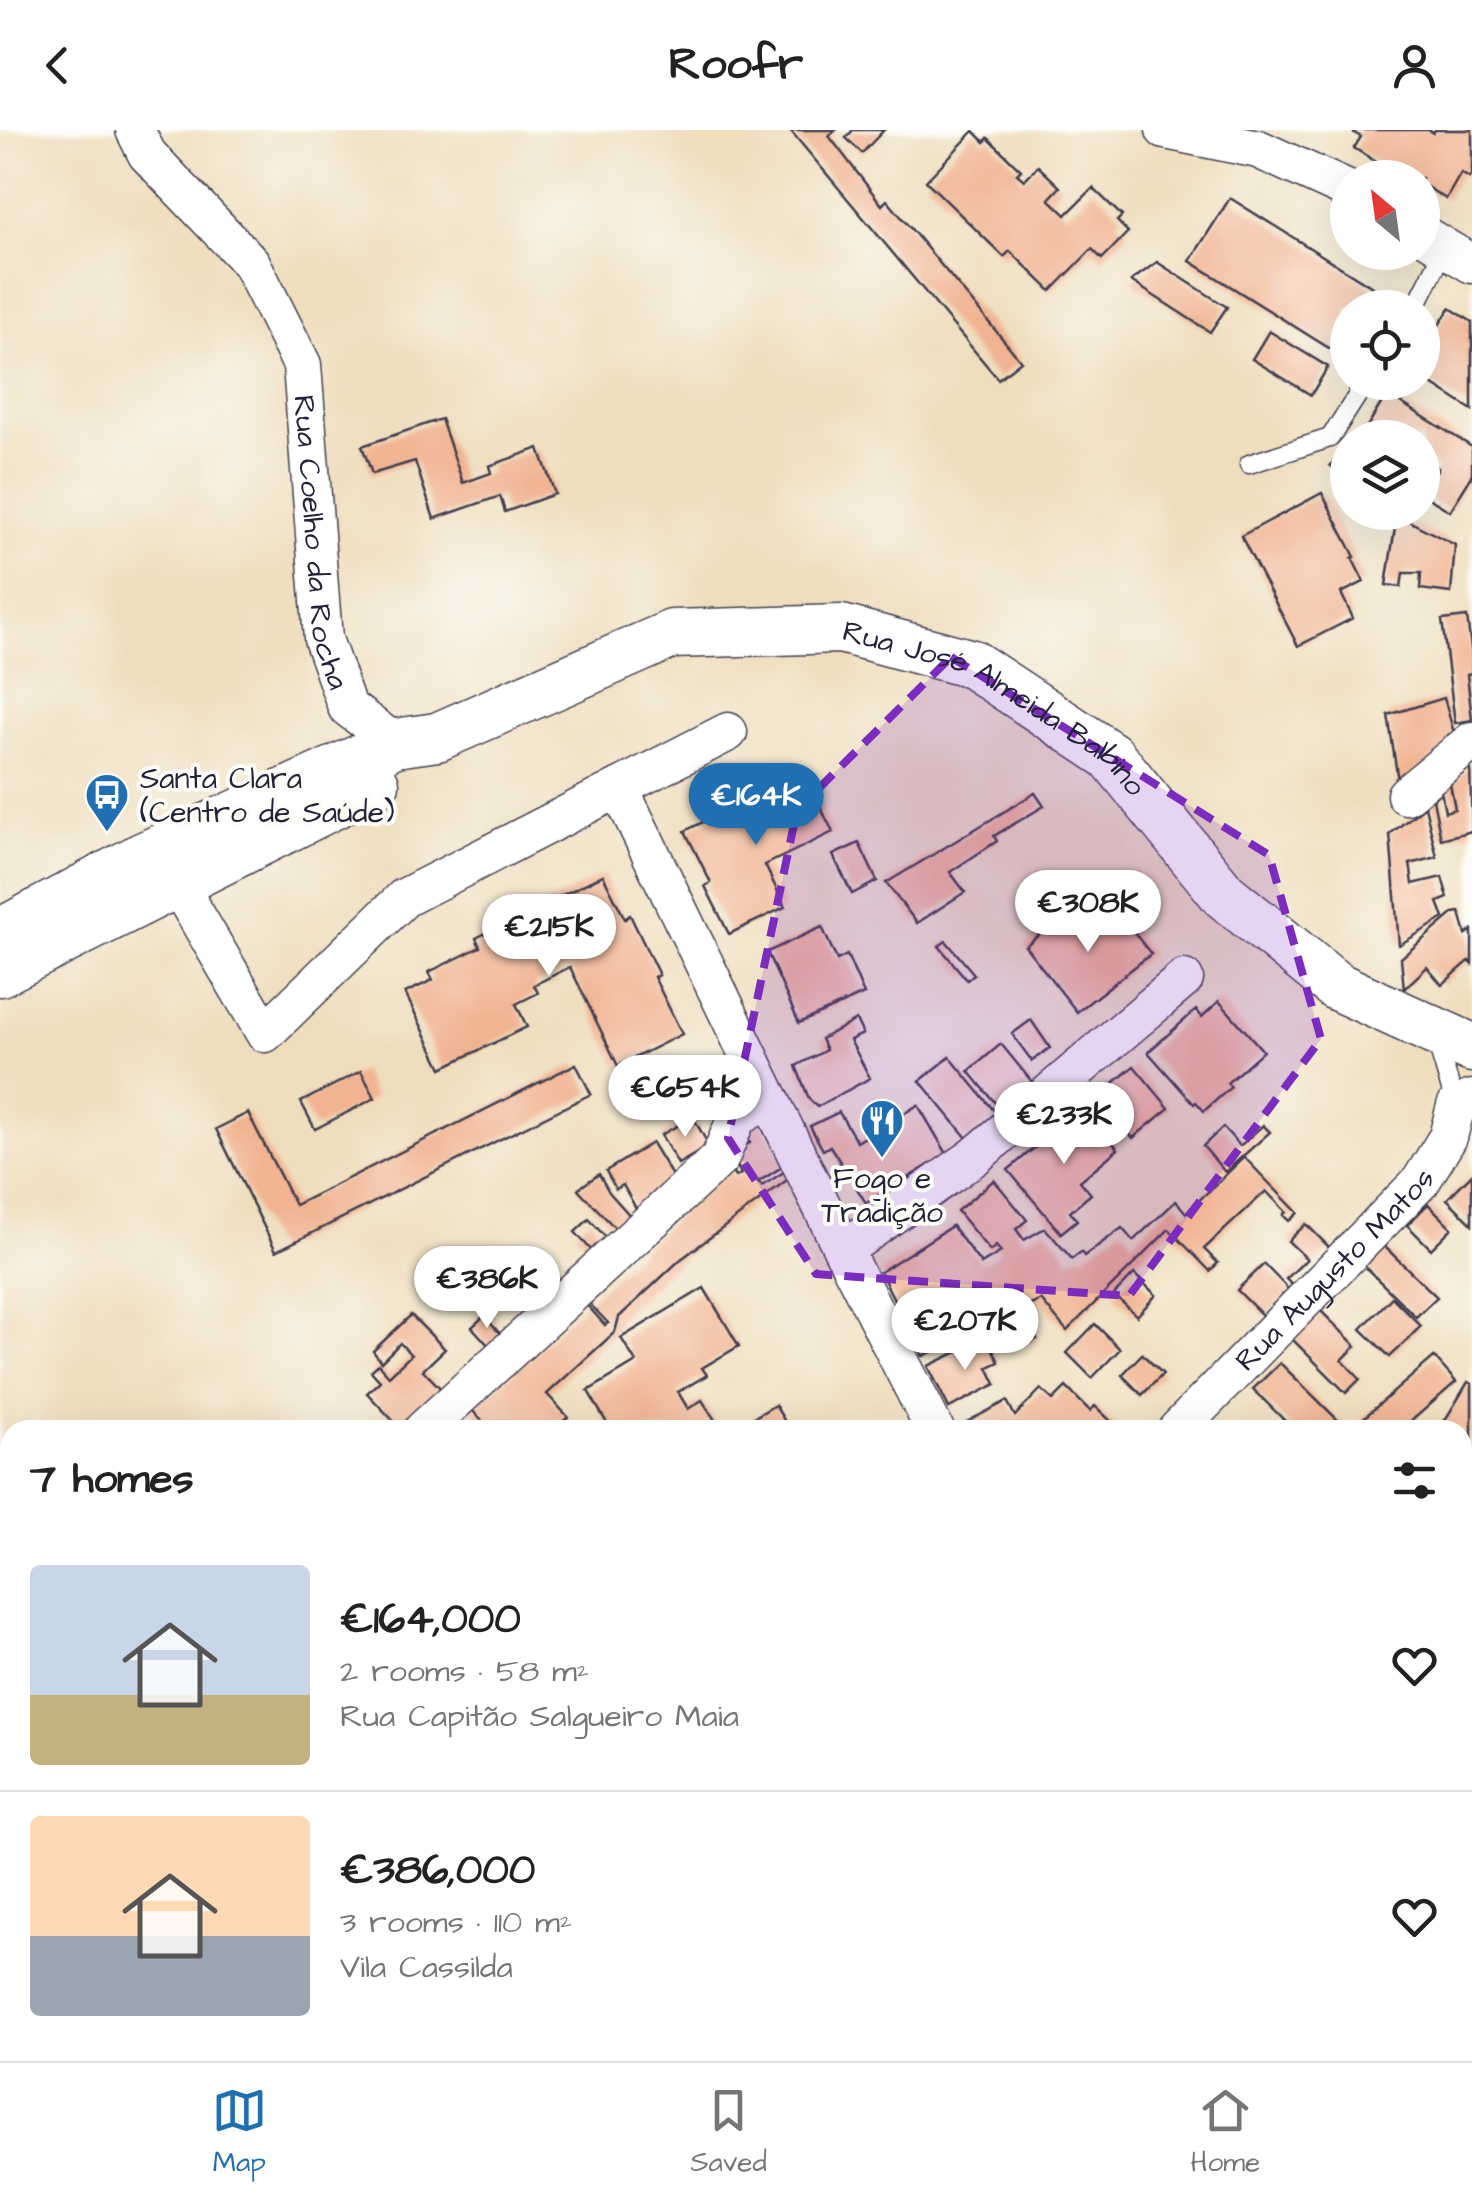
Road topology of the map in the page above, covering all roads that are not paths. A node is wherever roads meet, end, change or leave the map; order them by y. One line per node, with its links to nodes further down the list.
1 (135, 130): 9 (street, Rua Coelho da Rocha)
2 (1166, 130): 3 (street)
3 (1330, 182)
4 (1447, 249): 5 (lane)
5 (1425, 290)
6 (1354, 400): 7 (lane)
7 (1249, 464)
8 (728, 732): 11 (street)
9 (416, 740): 13 (street, Rua José Almeida Balbino); 17 (street, Rua José Almeida Balbino)
10 (1472, 741): 12 (street)
11 (619, 788): 13 (street); 18 (street)
12 (1406, 795)
13 (160, 871): 14 (street, Rua José Almeida Balbino); 15 (street, Rua José Almeida Balbino)
14 (0, 933)
15 (0, 972)
16 (1184, 980): 20 (street)
17 (1453, 1039): 19 (lane)
18 (770, 1099): 20 (street); 21 (street)
19 (1464, 1103): 23 (street, Rua Augusto Matos)
20 (844, 1250): 22 (street)
21 (435, 1420)
22 (930, 1420)
23 (1187, 1420)

